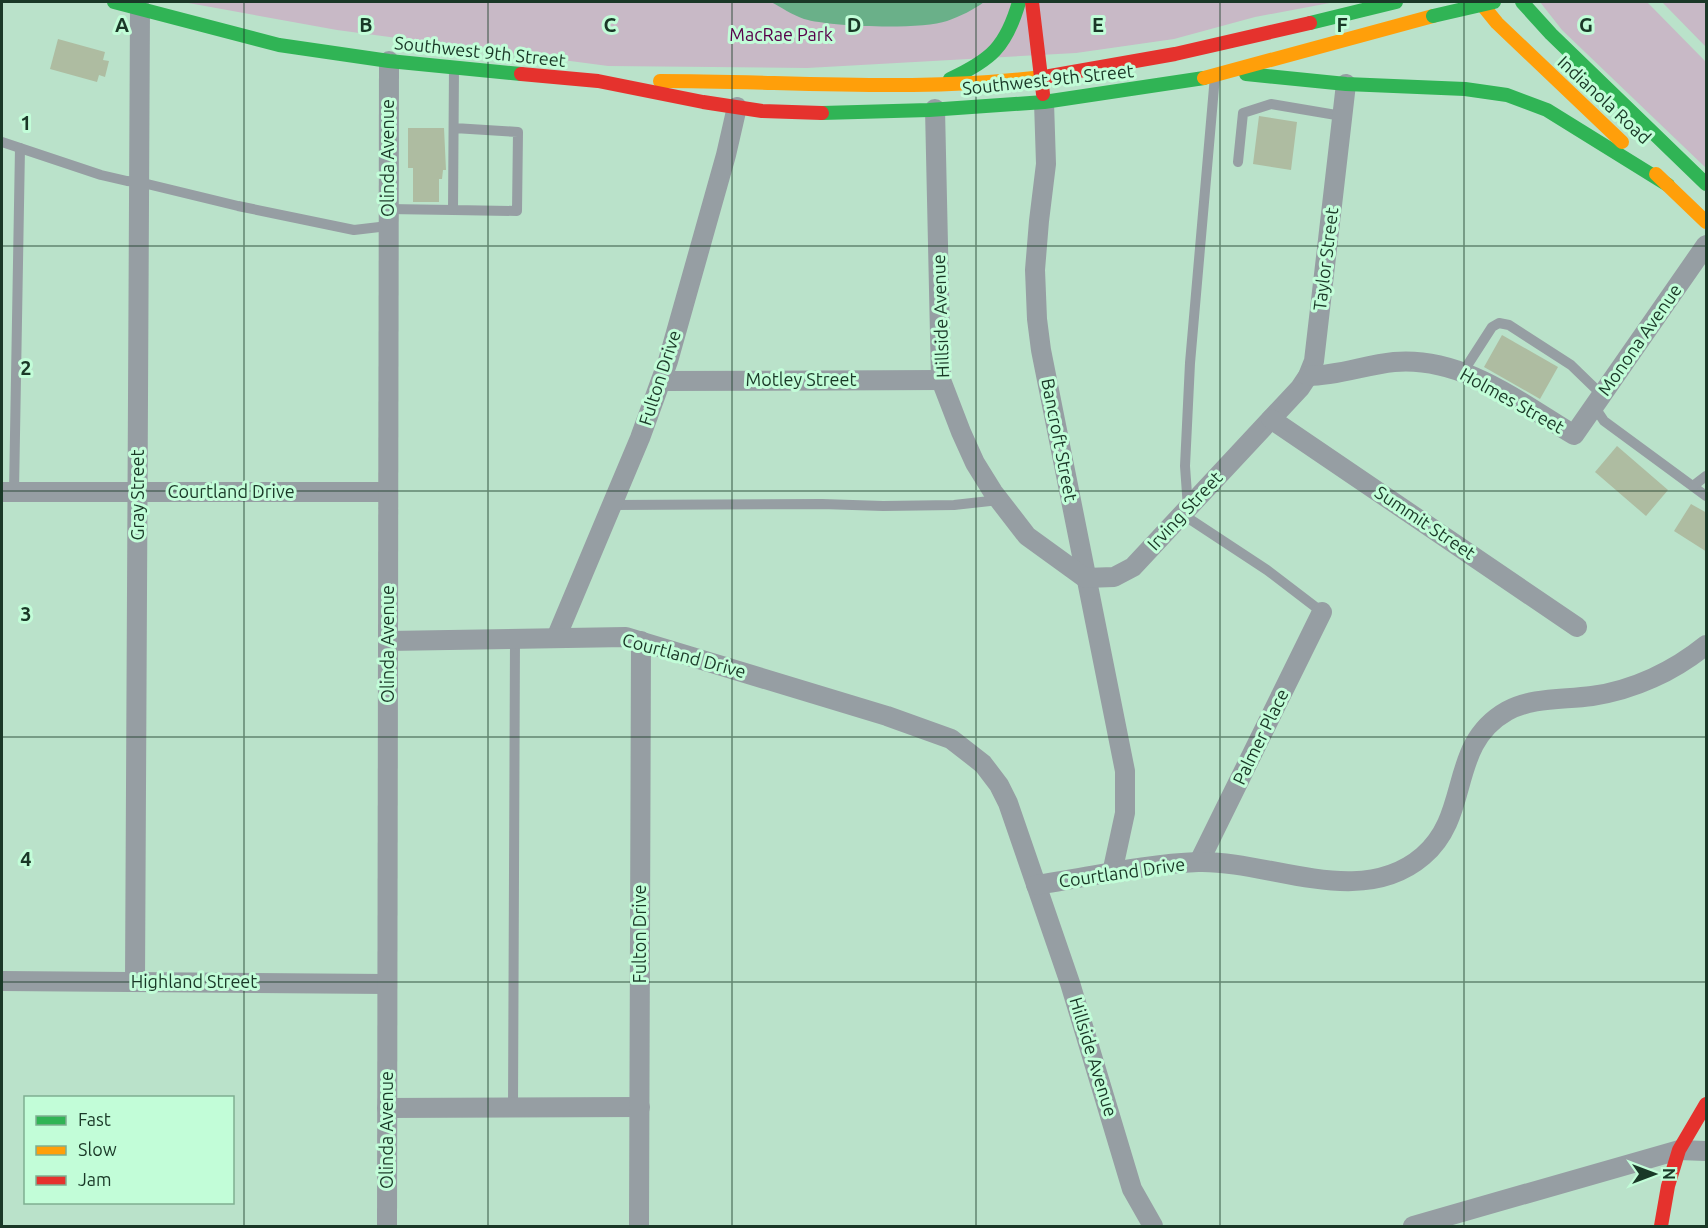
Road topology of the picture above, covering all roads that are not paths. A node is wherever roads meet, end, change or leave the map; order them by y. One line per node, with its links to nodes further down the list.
1 (114, 2): 8 (main road, Southwest 9th Street)
2 (1019, 2): 15 (main road)
3 (1032, 2): 12 (main road, Bancroft Street)
4 (1396, 2): 12 (main road, Southwest 9th Street)
5 (1480, 2): 26 (main road, Indianola Road)
6 (1494, 2): 11 (main road, Southwest 9th Street, bridge)
7 (1522, 2): 25 (main road, Indianola Road)
8 (140, 8): 9 (main road, Southwest 9th Street); 24 (street, Gray Street)
9 (388, 61): 10 (main road, Southwest 9th Street); 28 (street, Olinda Avenue)
10 (454, 67): 13 (main road, Southwest 9th Street); 20 (lane)
11 (1219, 75): 14 (main road); 16 (main road, Southwest 9th Street); 46 (lane)
12 (1041, 77): 15 (main road, Southwest 9th Street); 16 (main road, Bancroft Street)
13 (598, 81): 15 (main road, Southwest 9th Street); 17 (main road, Southwest 9th Street)
14 (1346, 84): 19 (street, Taylor Street); 26 (main road)
15 (898, 85)
16 (1044, 102): 18 (main road, Southwest 9th Street); 47 (street, Bancroft Street)
17 (737, 107): 18 (main road, Southwest 9th Street); 34 (street, Fulton Drive)
18 (935, 109): 33 (street, Hillside Avenue)
19 (1342, 116): 23 (lane); 32 (street, Taylor Street)
20 (454, 128): 27 (lane); 27 (lane)
21 (2, 142): 22 (lane)
22 (20, 148): 24 (lane); 40 (lane)
23 (1238, 162)
24 (139, 182): 28 (lane); 41 (street, Gray Street)
25 (1707, 184)
26 (1668, 185): 29 (main road, Indianola Road)
27 (453, 210): 28 (lane)
28 (388, 218): 42 (street, Olinda Avenue)
29 (1707, 222)
30 (1707, 245): 35 (street, Monona Avenue)
31 (1463, 372): 32 (street, Holmes Street); 35 (lane); 37 (street, Holmes Street)
32 (1308, 376): 36 (street, Taylor Street)
33 (941, 380): 34 (street, Motley Street); 44 (street, Hillside Avenue)
34 (661, 381): 45 (street, Fulton Drive)
35 (1598, 401): 37 (street, Monona Avenue); 39 (lane)
36 (1272, 419): 46 (street, Irving Street); 49 (street, Summit Street)
37 (1574, 435)
38 (1707, 476): 39 (lane)
39 (1693, 486): 43 (lane)
40 (8, 492): 41 (street, Courtland Drive)
41 (138, 492): 42 (street, Courtland Drive); 59 (street, Gray Street)
42 (388, 492): 52 (street, Olinda Avenue)
43 (1707, 496)
44 (999, 500): 45 (lane); 47 (street, Hillside Avenue)
45 (612, 506): 50 (street, Fulton Drive)
46 (1185, 511): 47 (street, Irving Street); 48 (lane)
47 (1085, 578): 56 (street, Bancroft Street)
48 (1322, 612): 55 (street, Palmer Place)
49 (1577, 627)
50 (556, 638): 51 (street, Courtland Drive); 53 (street, Courtland Drive)
51 (515, 639): 52 (street, Courtland Drive); 64 (lane)
52 (388, 641): 60 (street, Olinda Avenue)
53 (641, 641): 57 (street, Courtland Drive); 62 (street, Fulton Drive)
54 (1707, 645): 55 (street, Courtland Drive)
55 (1199, 862): 56 (street, Courtland Drive)
56 (1112, 873): 57 (street, Courtland Drive)
57 (1036, 885): 69 (street, Hillside Avenue)
58 (2, 981): 59 (street, Highland Street)
59 (135, 982): 60 (street, Highland Street)
60 (387, 984): 63 (street, Olinda Avenue)
61 (1707, 1104): 65 (main road)
62 (640, 1107): 64 (street); 68 (street, Fulton Drive)
63 (387, 1108): 64 (street); 67 (street, Olinda Avenue)
64 (513, 1108)
65 (1679, 1150): 66 (street); 70 (street); 71 (main road)
66 (1707, 1151)
67 (387, 1227)
68 (639, 1227)
69 (1153, 1227)
70 (1413, 1227)
71 (1661, 1227)

